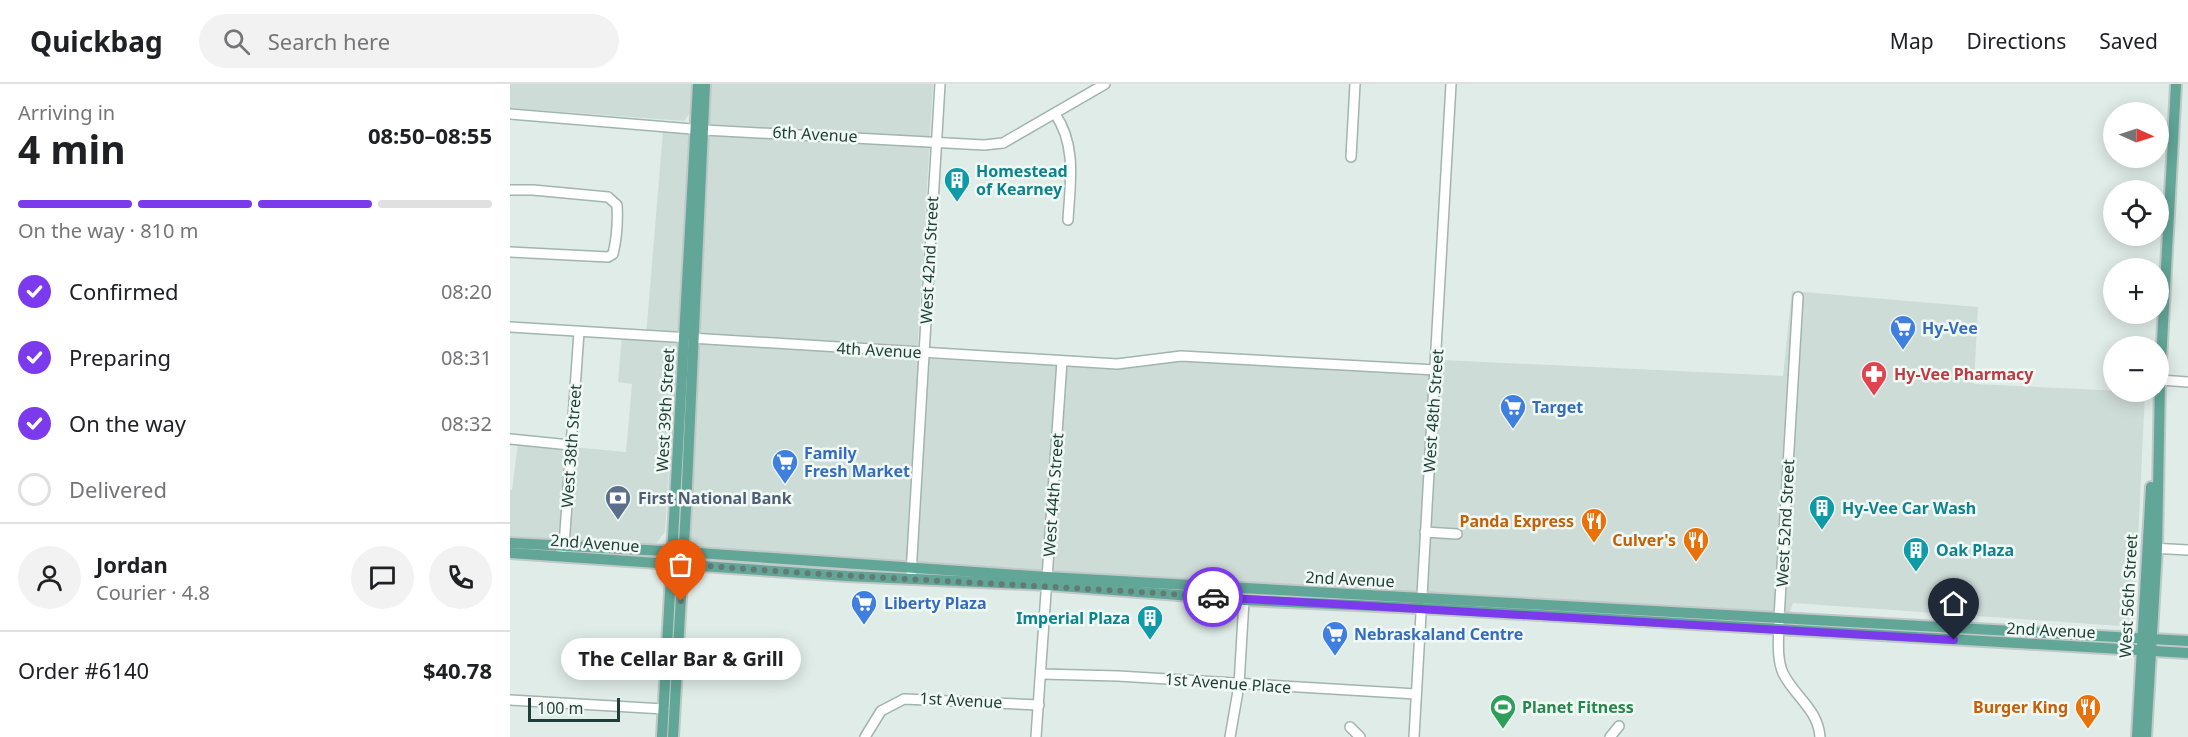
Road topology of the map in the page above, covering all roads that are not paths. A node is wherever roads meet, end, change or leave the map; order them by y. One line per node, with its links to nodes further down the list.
1 (698, 84): 10 (main road, West 39th Street)
2 (705, 84): 10 (main road, West 39th Street)
3 (940, 84): 11 (street, West 42nd Street)
4 (1105, 84): 9 (street, 6th Avenue)
5 (1355, 84): 12 (street)
6 (1451, 84): 23 (street, West 48th Street)
7 (2176, 84): 19 (main road, West 56th Street)
8 (510, 114): 10 (street, 6th Avenue)
9 (1055, 114): 11 (street, 6th Avenue); 14 (street)
10 (699, 129): 11 (street, 6th Avenue); 20 (main road, West 39th Street)
11 (936, 142): 21 (street, West 42nd Street)
12 (1351, 157)
13 (510, 190): 15 (street)
14 (1068, 220)
15 (510, 252)
16 (1798, 297): 45 (street, West 52nd Street)
17 (510, 327): 18 (street, 4th Avenue)
18 (579, 332): 20 (street, 4th Avenue); 28 (street, West 38th Street)
19 (2162, 336)
20 (689, 339): 21 (street, 4th Avenue); 37 (main road, West 39th Street)
21 (924, 352): 22 (street, 4th Avenue); 41 (street, West 42nd Street)
22 (1062, 361): 23 (street, 4th Avenue); 42 (street, West 44th Street)
23 (1436, 370): 30 (street, West 48th Street)
24 (2169, 381): 25 (street)
25 (2188, 382)
26 (2159, 402): 29 (main road, West 56th Street)
27 (510, 439): 28 (street)
28 (570, 445): 33 (street, West 38th Street)
29 (2157, 457): 34 (main road, West 56th Street); 35 (main road, West 56th Street)
30 (1425, 532): 31 (street); 44 (street, West 48th Street)
31 (1458, 534)
32 (510, 543): 33 (main road, 2nd Avenue)
33 (564, 546): 37 (main road, 2nd Avenue); 39 (street)
34 (2157, 548): 35 (street); 36 (street); 47 (main road, West 56th Street)
35 (2145, 549): 46 (main road, West 56th Street)
36 (2188, 550)
37 (678, 551): 40 (main road, West 39th Street); 41 (main road, 2nd Avenue)
38 (510, 553): 39 (main road, 2nd Avenue)
39 (553, 555): 40 (main road, 2nd Avenue)
40 (678, 564): 41 (main road, 2nd Avenue); 57 (main road, West 39th Street); 61 (main road, West 39th Street)
41 (911, 574): 42 (main road, 2nd Avenue)
42 (1047, 581): 43 (main road, 2nd Avenue); 44 (main road, 2nd Avenue); 52 (street, West 44th Street)
43 (1244, 600): 44 (main road, 2nd Avenue); 53 (street)
44 (1421, 603): 45 (main road, 2nd Avenue); 54 (street, West 48th Street)
45 (1779, 624): 46 (main road, 2nd Avenue); 49 (main road, 2nd Avenue); 68 (street, West 52nd Street)
46 (2140, 638): 47 (main road, 2nd Avenue); 49 (main road, West 56th Street)
47 (2152, 639): 48 (main road, 2nd Avenue); 50 (main road, West 56th Street)
48 (2188, 641)
49 (2139, 650): 50 (main road, 2nd Avenue); 69 (main road, West 56th Street)
50 (2151, 651): 51 (main road, 2nd Avenue); 70 (main road, West 56th Street)
51 (2188, 653)
52 (1041, 674): 53 (street, 1st Avenue Place); 56 (street, West 44th Street)
53 (1239, 685): 54 (street, 1st Avenue Place); 64 (street)
54 (1416, 694): 66 (street, West 48th Street)
55 (510, 700): 57 (street)
56 (1039, 705): 62 (street, 1st Avenue); 63 (street, West 44th Street)
57 (664, 709): 60 (main road, West 39th Street)
58 (1619, 726): 67 (street)
59 (1350, 727): 65 (street)
60 (662, 737)
61 (673, 737)
62 (865, 737)
63 (1036, 737)
64 (1230, 737)
65 (1360, 737)
66 (1414, 737)
67 (1610, 737)
68 (1820, 737)
69 (2137, 737)
70 (2146, 737)

